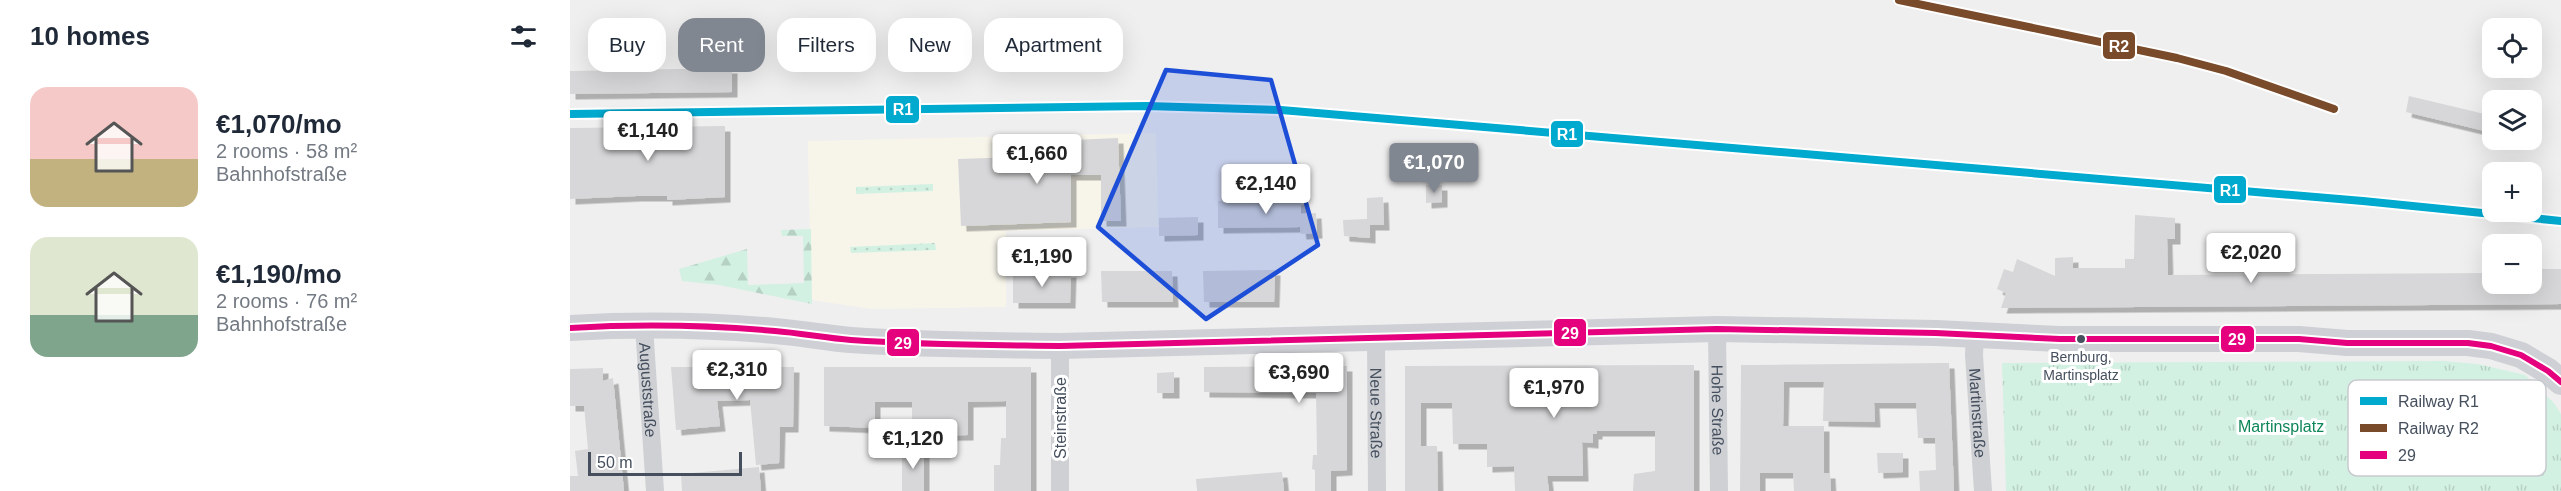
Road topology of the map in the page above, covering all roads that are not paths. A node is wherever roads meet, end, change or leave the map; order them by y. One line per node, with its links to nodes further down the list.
1 (644, 326): 2 (main road); 6 (main road); 8 (street, Auguststraße)
2 (570, 328)
3 (1718, 329): 4 (main road); 5 (main road); 11 (street, Hohe Straße)
4 (1976, 335): 7 (main road); 12 (street, Martinstraße)
5 (1376, 337): 6 (main road); 10 (street, Neue Straße)
6 (1060, 346): 9 (street, Steinstraße)
7 (2561, 382)
8 (655, 491)
9 (1060, 491)
10 (1377, 491)
11 (1719, 491)
12 (1983, 491)

